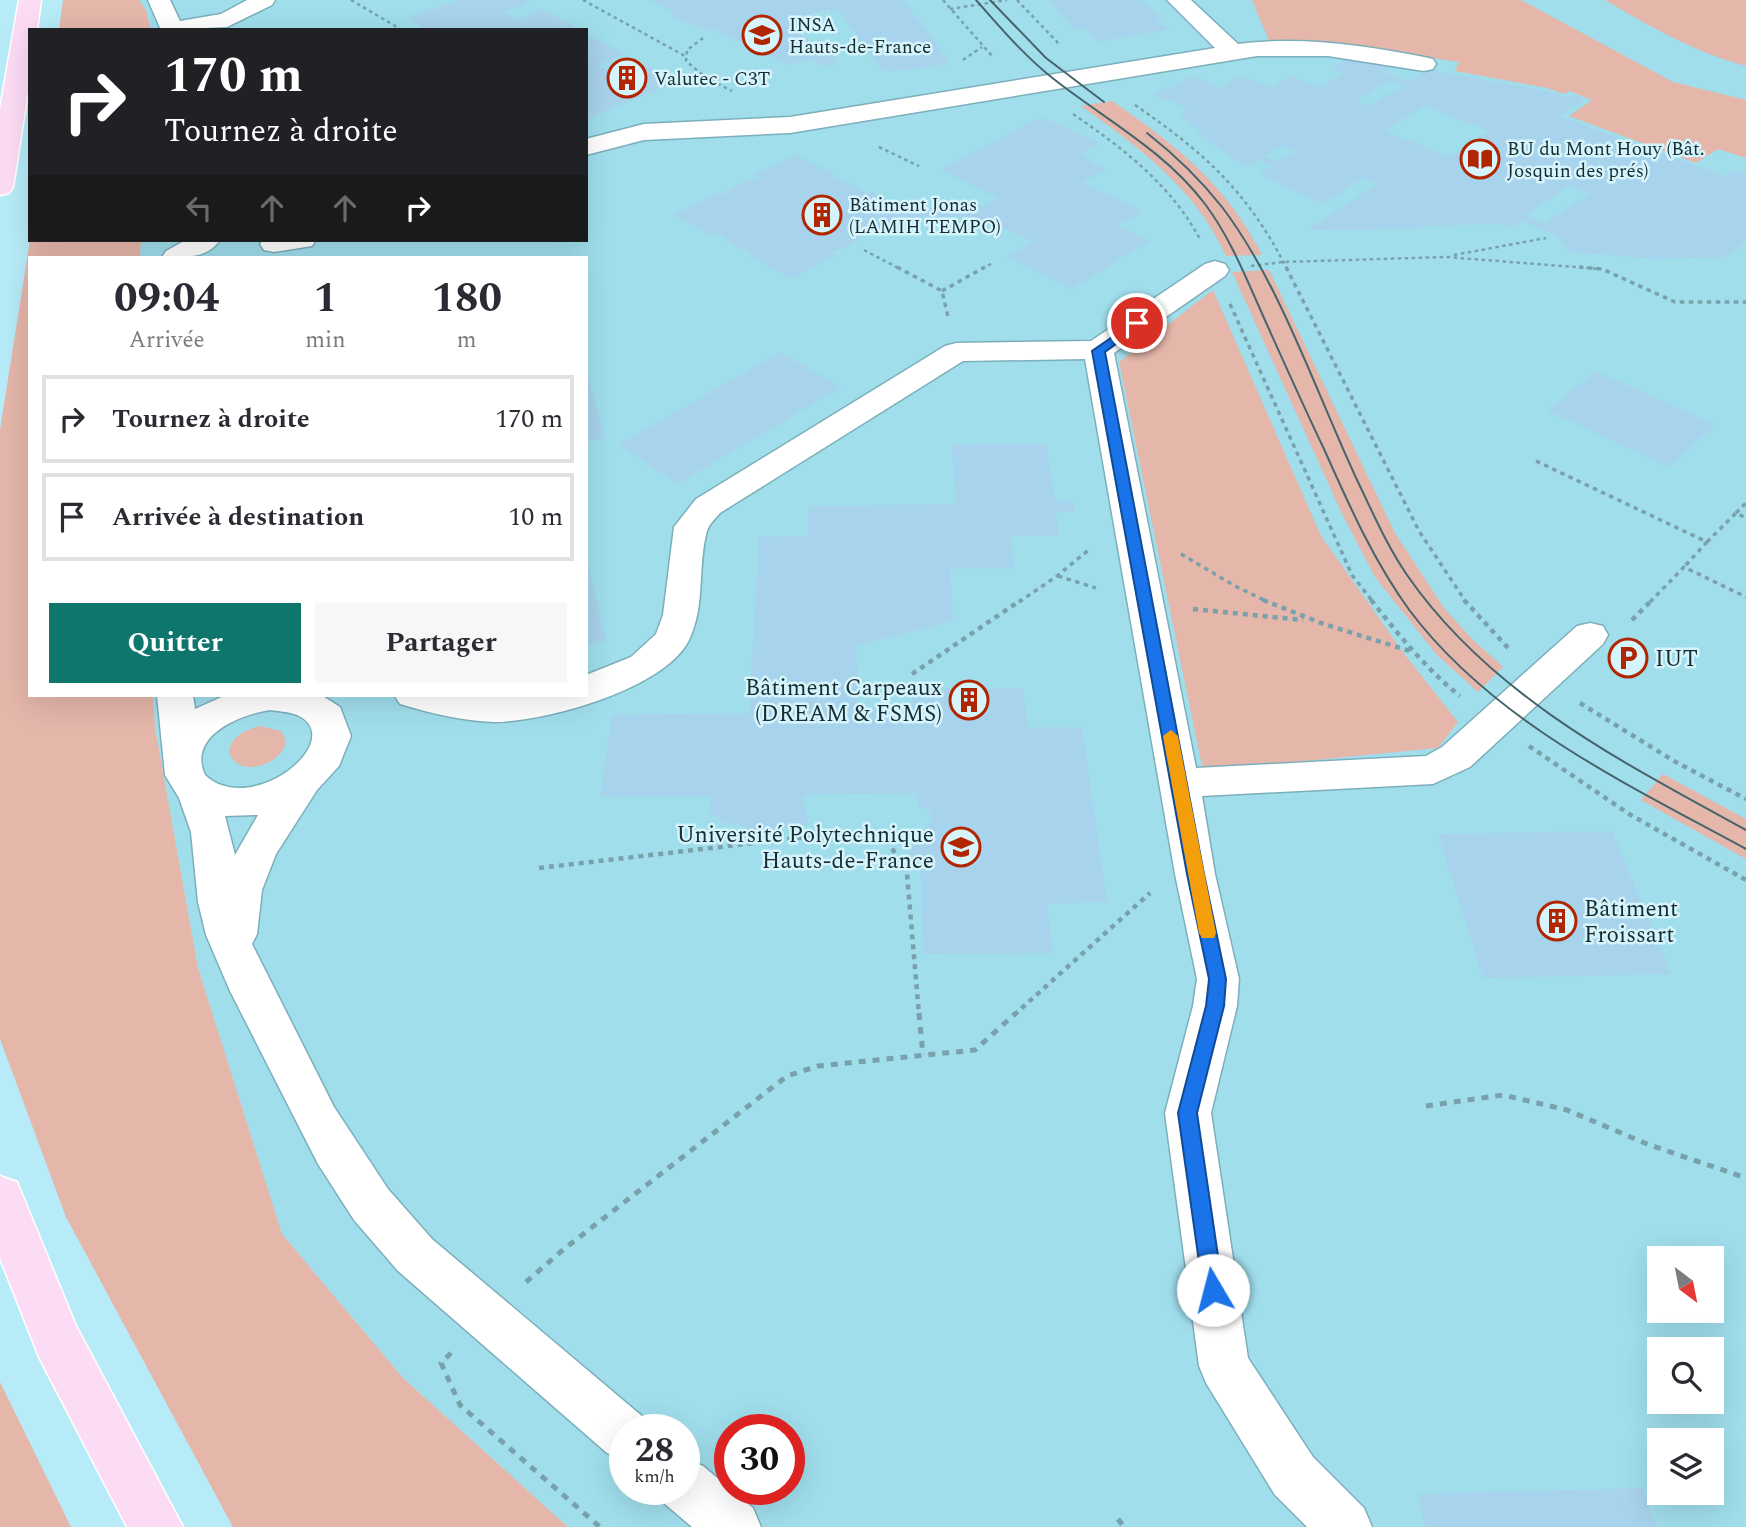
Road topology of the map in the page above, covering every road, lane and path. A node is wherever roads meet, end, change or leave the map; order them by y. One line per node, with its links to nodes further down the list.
1 (30, 0): 22 (main road)
2 (159, 0): 13 (street)
3 (264, 0): 14 (street)
4 (351, 0): 15 (path)
5 (583, 0): 17 (path)
6 (943, 0): 12 (path)
7 (962, 0): 11 (path)
8 (1005, 0): 11 (path)
9 (1017, 0): 19 (path)
10 (1178, 0): 16 (street)
11 (967, 6): 12 (path)
12 (950, 9): 20 (path)
13 (173, 28)
14 (179, 28)
15 (399, 28)
16 (1233, 52): 18 (street); 19 (street)
17 (685, 56)
18 (1423, 64)
19 (1093, 76): 20 (street); 31 (path)
20 (1032, 86): 21 (street); 32 (path)
21 (588, 146)
22 (0, 187)
23 (1546, 238): 29 (path)
24 (202, 242): 28 (street)
25 (294, 242): 26 (street)
26 (273, 247)
27 (864, 250): 33 (path)
28 (176, 256)
29 (1446, 257): 31 (path); 34 (path)
30 (994, 262): 33 (path)
31 (1283, 262): 47 (path)
32 (1215, 270): 35 (street); 54 (path)
33 (942, 291): 36 (path)
34 (1746, 302)
35 (1098, 351): 36 (street); 44 (street)
36 (956, 352): 48 (street)
37 (1536, 461): 41 (path)
38 (1746, 503): 39 (path)
39 (1736, 513): 40 (path); 41 (path)
40 (1746, 518)
41 (1707, 542): 42 (path)
42 (1684, 568): 43 (path); 46 (path)
43 (1746, 597)
44 (1145, 604): 45 (path); 56 (street)
45 (1310, 621)
46 (1607, 631): 47 (street)
47 (1544, 677): 54 (street); 58 (path)
48 (588, 689)
49 (175, 697): 55 (street)
50 (275, 697): 55 (street)
51 (285, 697): 57 (street)
52 (425, 697): 53 (street)
53 (561, 699)
54 (1494, 722): 56 (street); 61 (path)
55 (189, 773): 57 (street); 62 (street)
56 (1180, 783): 60 (street)
57 (301, 784): 62 (street)
58 (1746, 799)
59 (538, 868): 63 (path)
60 (1195, 874): 63 (path); 75 (street)
61 (1746, 880)
62 (235, 954): 67 (street)
63 (923, 1055): 67 (path)
64 (1426, 1105): 65 (path)
65 (1746, 1178)
66 (0, 1197): 71 (main road)
67 (485, 1317): 68 (street); 72 (path)
68 (609, 1422)
69 (700, 1498): 73 (street)
70 (1118, 1519): 74 (path)
71 (156, 1527)
72 (600, 1527)
73 (734, 1527)
74 (1124, 1527)
75 (1345, 1527)

